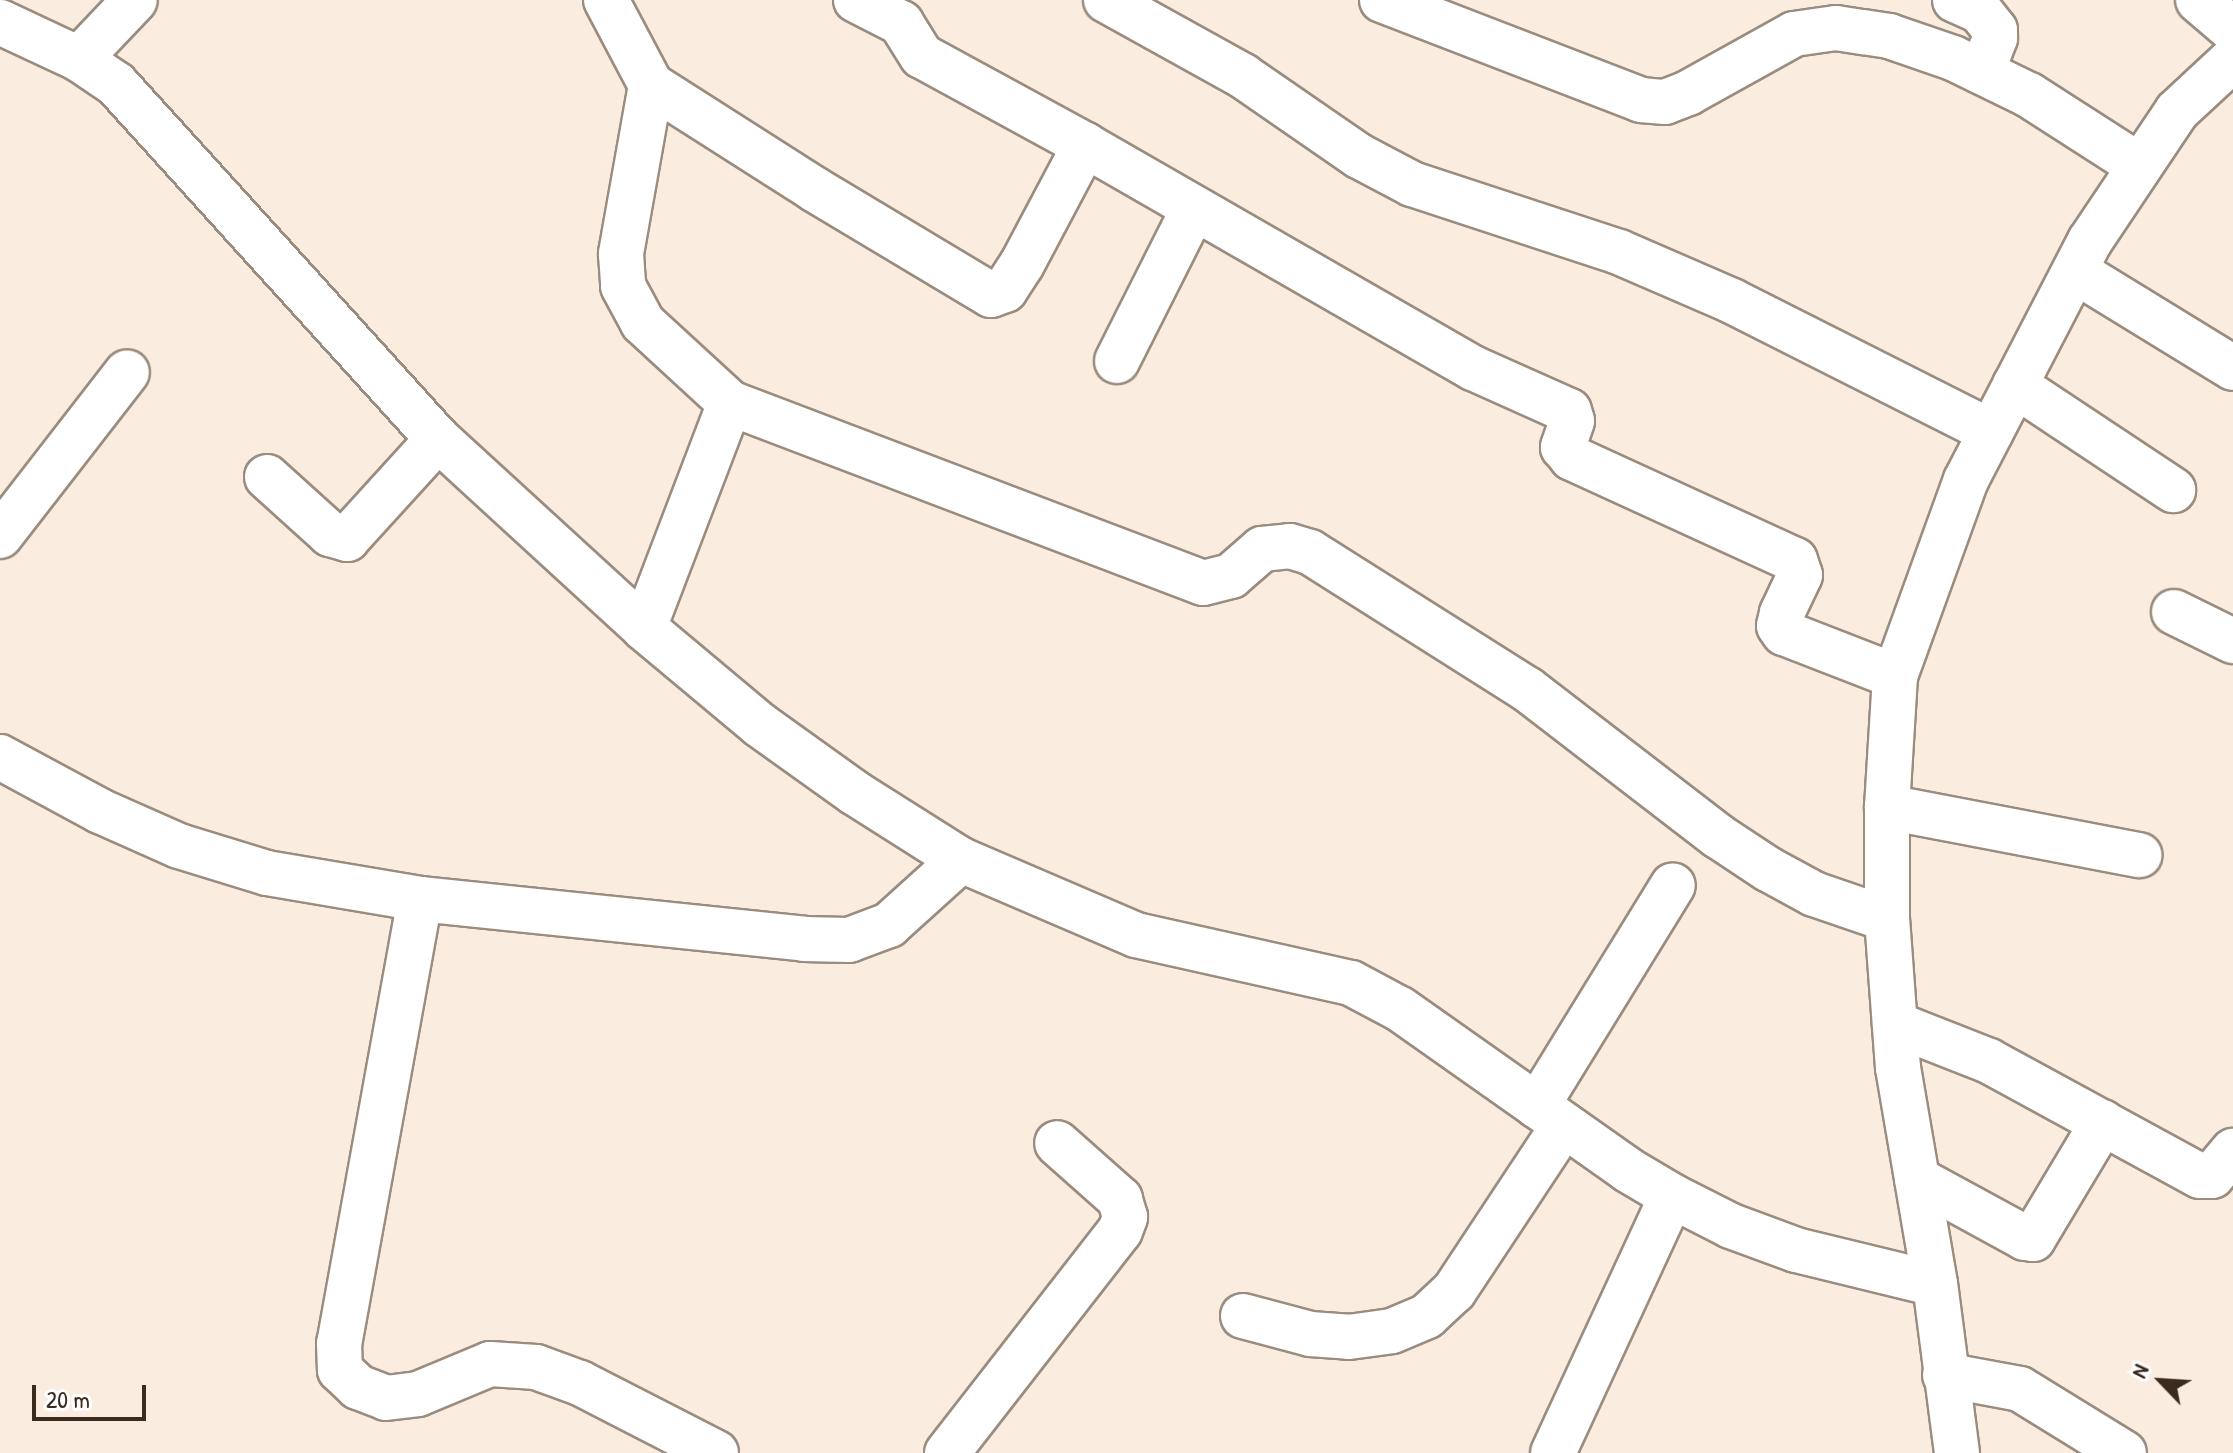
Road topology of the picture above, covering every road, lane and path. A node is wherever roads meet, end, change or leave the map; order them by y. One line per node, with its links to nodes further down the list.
1 (135, 0): 10 (street)
2 (606, 0): 12 (street)
3 (856, 0): 13 (street)
4 (1106, 0): 22 (street)
5 (1382, 0): 11 (street)
6 (1955, 0): 11 (street)
7 (2198, 0): 9 (street)
8 (0, 22): 10 (street)
9 (2232, 55): 14 (street)
10 (79, 59): 23 (street)
11 (1982, 72): 14 (street)
12 (651, 85): 13 (street); 21 (street)
13 (1085, 145): 15 (street)
14 (2138, 165): 16 (street)
15 (1194, 208): 17 (street); 30 (street)
16 (2075, 271): 18 (street); 20 (street)
17 (1117, 361)
18 (2233, 368)
19 (127, 372): 26 (street)
20 (2015, 385): 22 (street); 25 (street)
21 (730, 403): 28 (street); 37 (street)
22 (1991, 432): 30 (street)
23 (438, 439): 24 (street); 28 (street)
24 (267, 477)
25 (2173, 490)
26 (0, 536)
27 (2174, 612): 29 (street)
28 (644, 628): 34 (street)
29 (2233, 641)
30 (1895, 676): 32 (street)
31 (0, 757): 36 (street)
32 (1887, 807): 33 (street); 37 (street)
33 (2139, 855)
34 (961, 860): 36 (street); 39 (street)
35 (1673, 885): 39 (street)
36 (420, 899): 48 (street)
37 (1887, 919): 38 (street)
38 (1895, 1024): 40 (street); 43 (street)
39 (1550, 1116): 44 (street); 46 (street)
40 (2103, 1122): 42 (street); 43 (street)
41 (1057, 1143): 49 (street)
42 (2233, 1151)
43 (1917, 1179): 45 (street)
44 (1672, 1196): 45 (street); 50 (street)
45 (1935, 1284): 47 (street)
46 (1243, 1316)
47 (1945, 1375): 51 (street); 52 (street)
48 (696, 1448)
49 (947, 1453)
50 (1553, 1453)
51 (1957, 1453)
52 (2124, 1453)

